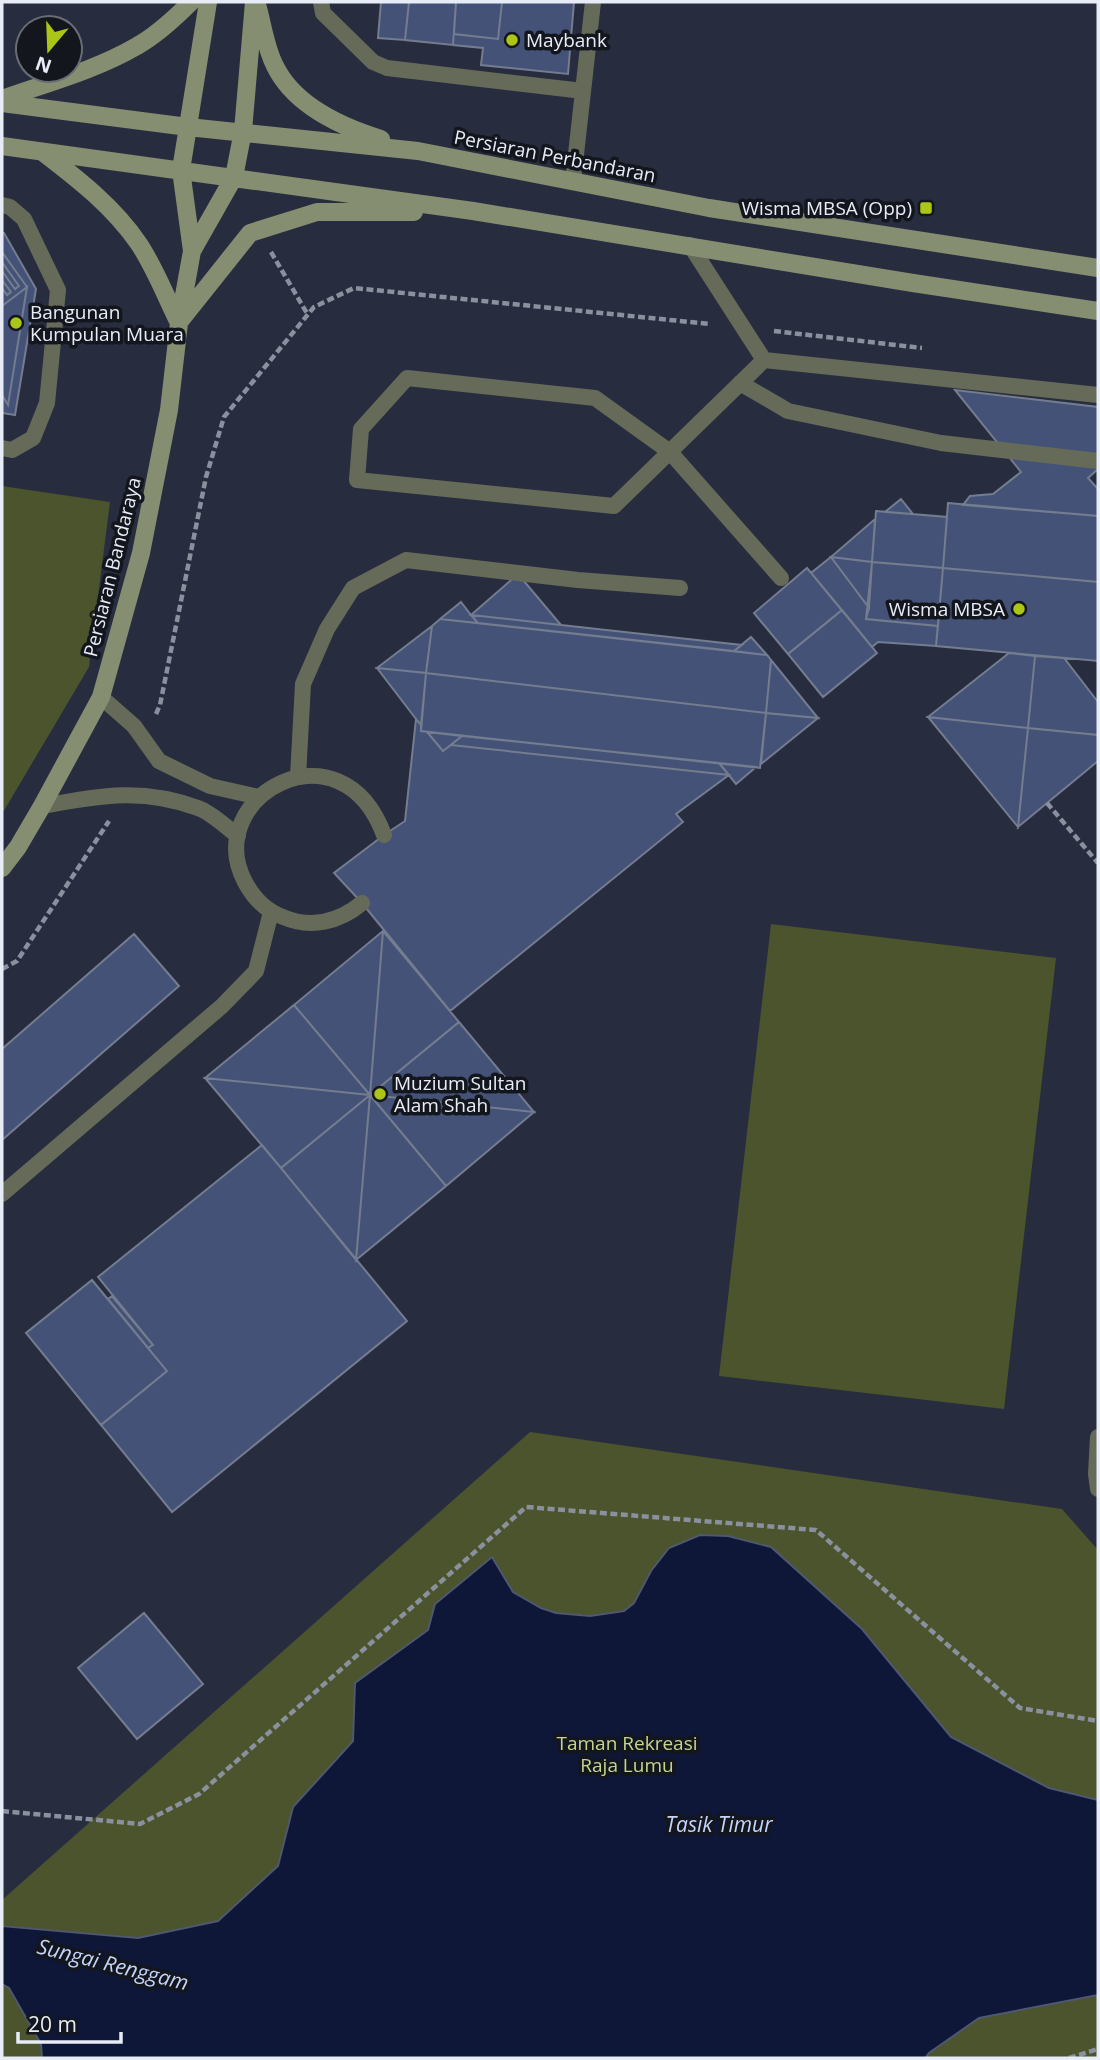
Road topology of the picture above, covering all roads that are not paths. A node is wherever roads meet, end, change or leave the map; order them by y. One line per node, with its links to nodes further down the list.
1 (191, 2): 7 (main road)
2 (208, 2): 8 (main road, Persiaran Bandaraya)
3 (255, 2): 9 (main road, Persiaran Bandaraya); 12 (main road)
4 (321, 2): 6 (lane)
5 (593, 2): 6 (lane)
6 (583, 91): 15 (lane)
7 (2, 101): 8 (main road, Persiaran Perbandaran)
8 (188, 127): 9 (main road, Persiaran Perbandaran); 13 (main road, Persiaran Bandaraya)
9 (243, 131): 12 (main road, Persiaran Perbandaran); 14 (main road, Persiaran Bandaraya)
10 (2, 146): 11 (main road)
11 (42, 151): 13 (main road); 22 (main road)
12 (418, 151): 15 (main road, Persiaran Perbandaran)
13 (181, 170): 14 (main road); 19 (main road, Persiaran Bandaraya)
14 (234, 177): 17 (main road); 19 (main road, Persiaran Bandaraya)
15 (573, 181): 20 (main road, Persiaran Perbandaran)
16 (2, 205): 26 (lane)
17 (473, 211): 18 (main road); 22 (main road)
18 (690, 245): 21 (main road); 23 (lane)
19 (192, 251): 22 (main road, Persiaran Bandaraya)
20 (1098, 268)
21 (1098, 311)
22 (178, 323): 31 (main road, Persiaran Bandaraya)
23 (764, 360): 24 (lane); 25 (lane)
24 (740, 383): 27 (lane); 28 (lane)
25 (1098, 395)
26 (2, 448)
27 (670, 452): 27 (lane); 29 (lane)
28 (1098, 461)
29 (781, 578)
30 (680, 589): 32 (lane)
31 (101, 697): 33 (lane); 34 (main road, Persiaran Bandaraya)
32 (298, 777): 33 (lane); 35 (lane)
33 (259, 797): 36 (lane)
34 (42, 806): 36 (lane); 37 (main road, Persiaran Bandaraya)
35 (384, 835)
36 (238, 836): 39 (lane)
37 (2, 868)
38 (362, 903): 39 (lane)
39 (271, 912): 40 (lane)
40 (2, 1194)
41 (1098, 1437): 42 (lane)
42 (1098, 1489)

